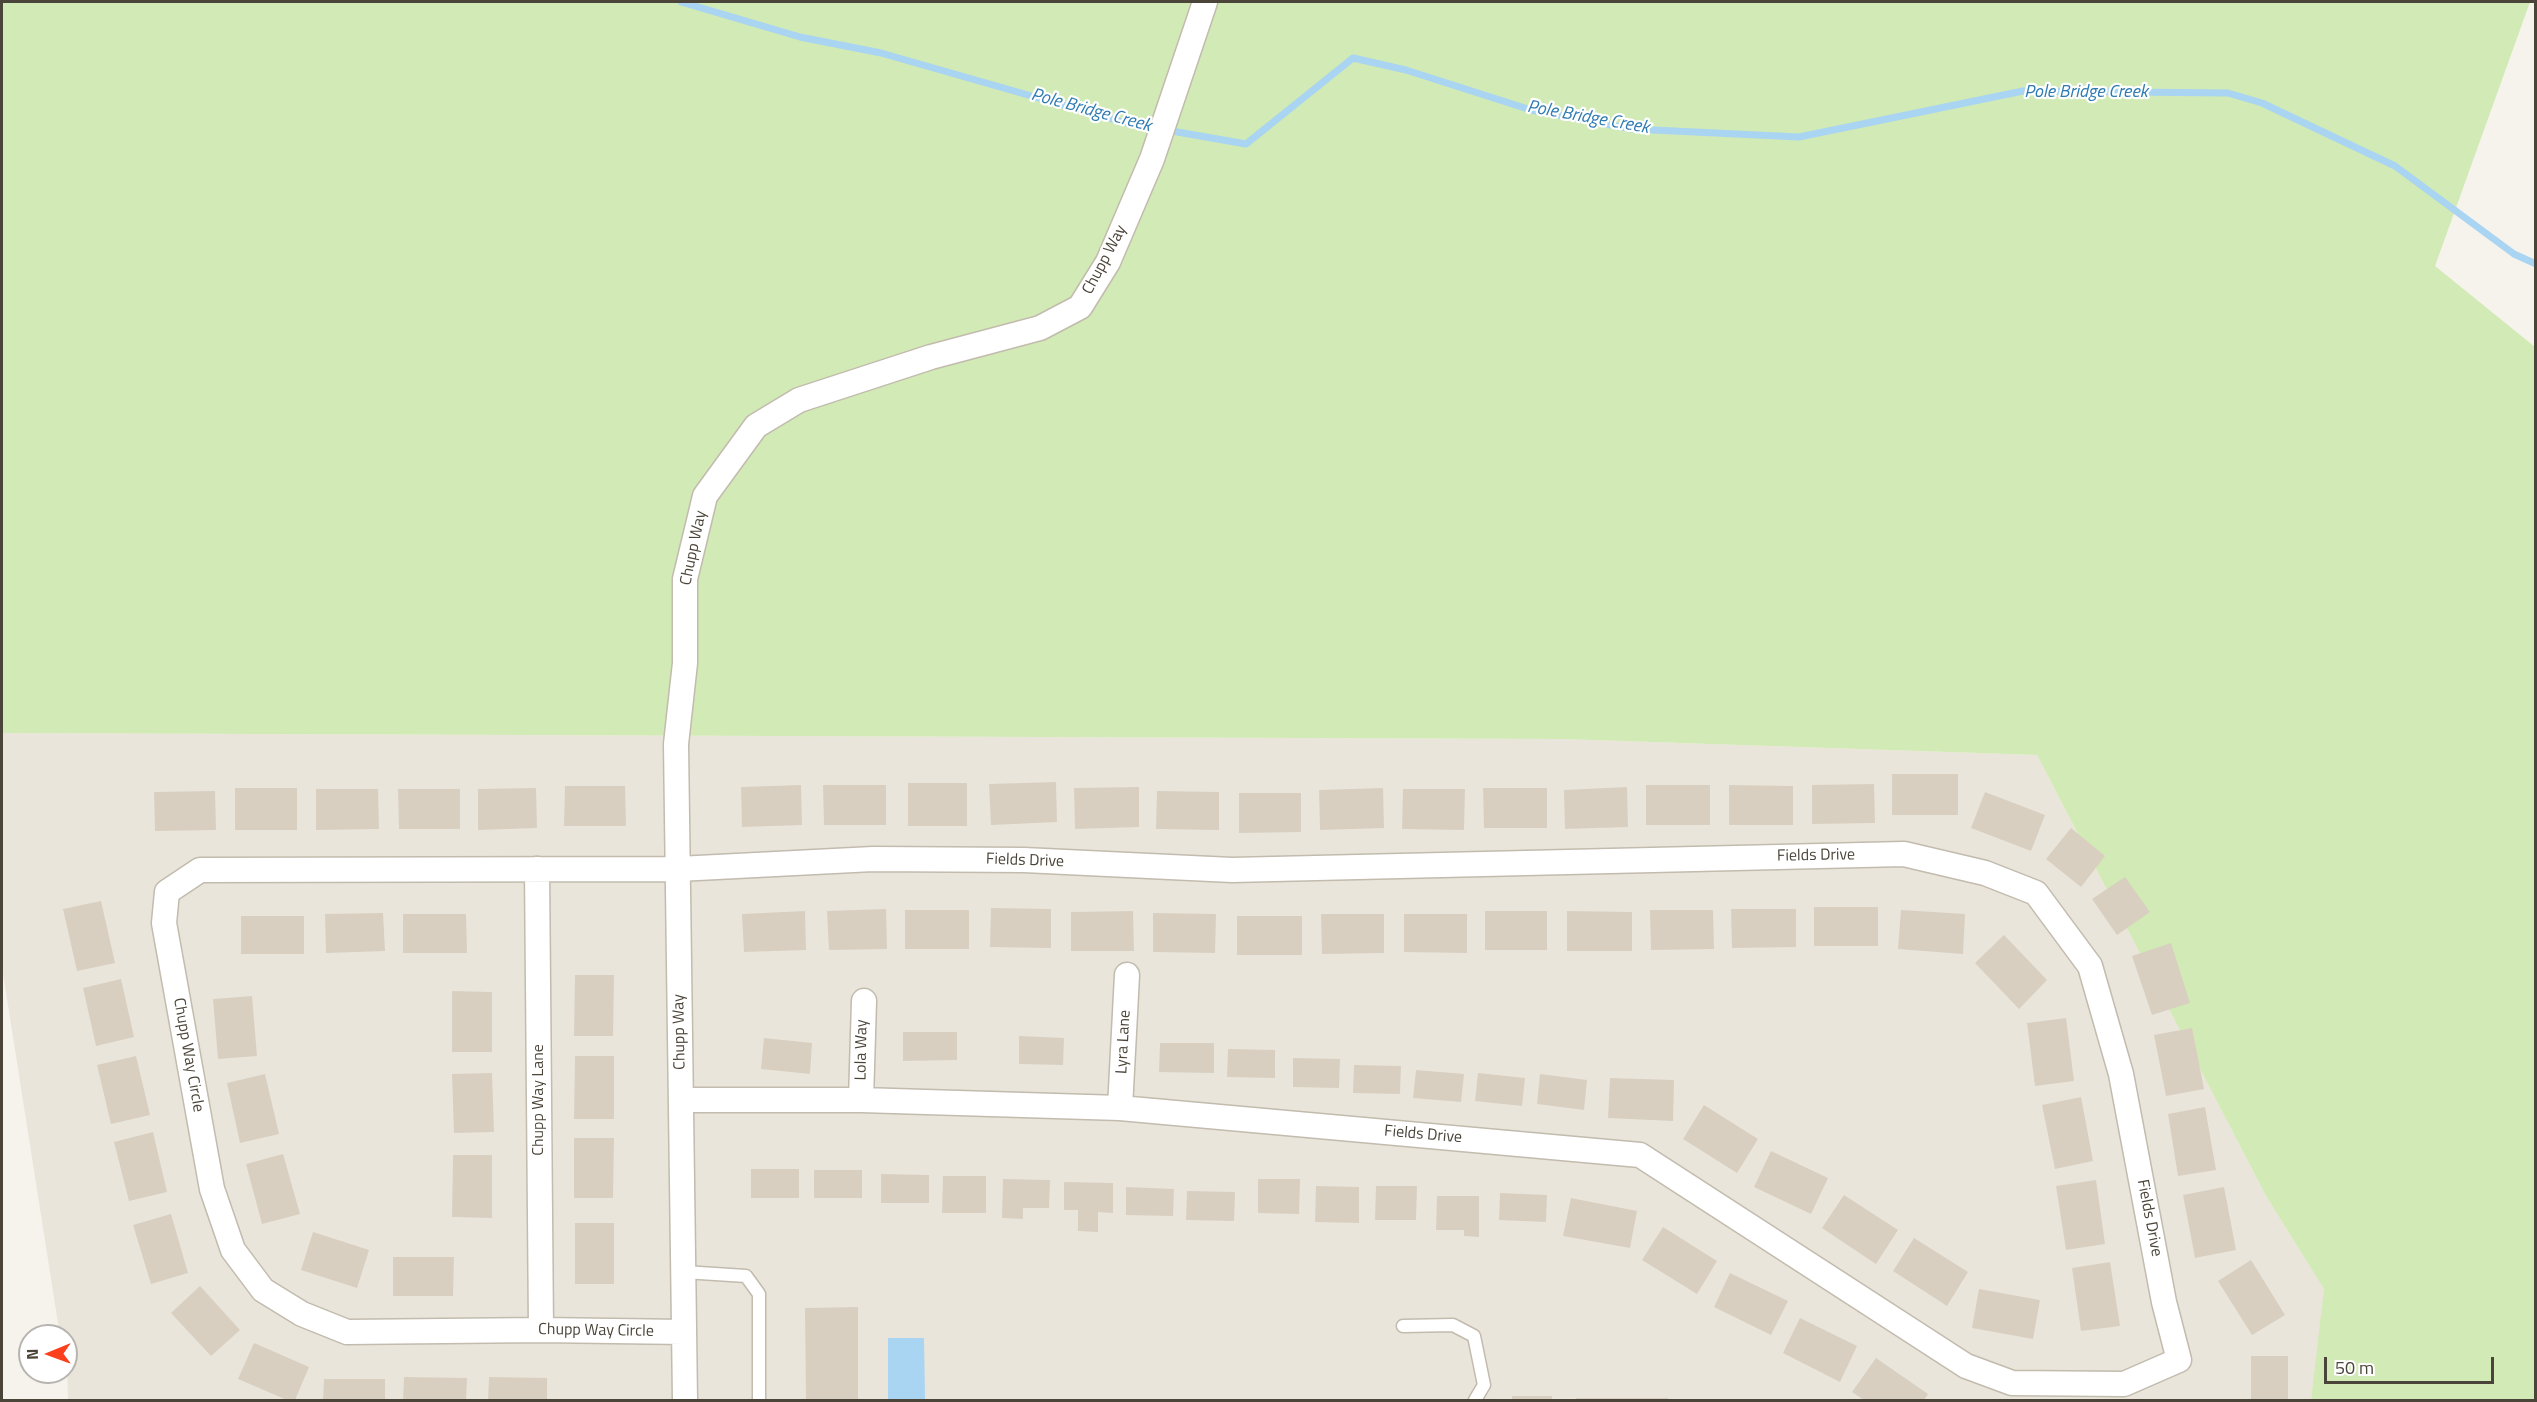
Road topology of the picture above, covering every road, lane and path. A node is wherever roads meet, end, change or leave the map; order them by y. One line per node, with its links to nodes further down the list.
1 (1205, 2): 3 (street, Chupp Way)
2 (537, 869): 3 (street, Chupp Way Circle); 11 (street, Chupp Way Lane); 11 (street, Chupp Way Circle)
3 (678, 869): 6 (street, Chupp Way); 8 (street, Fields Drive)
4 (1127, 975): 8 (street, Lyra Lane)
5 (864, 1001): 7 (street, Lola Way)
6 (681, 1100): 7 (street, Fields Drive); 9 (street, Chupp Way)
7 (861, 1100): 8 (street, Fields Drive)
8 (1120, 1108)
9 (684, 1272): 12 (street, Chupp Way); 14 (lane)
10 (1403, 1326): 15 (lane)
11 (541, 1330): 12 (street, Chupp Way Circle)
12 (684, 1332): 13 (street, Chupp Way)
13 (685, 1401)
14 (759, 1401)
15 (1475, 1401)

